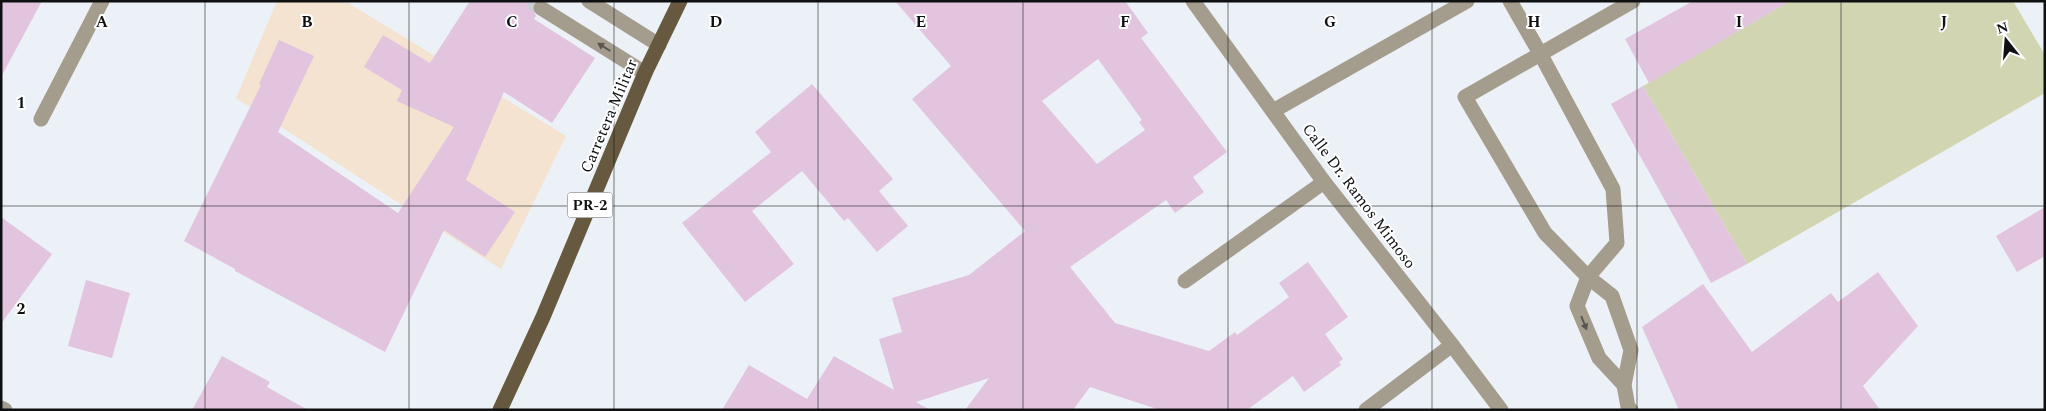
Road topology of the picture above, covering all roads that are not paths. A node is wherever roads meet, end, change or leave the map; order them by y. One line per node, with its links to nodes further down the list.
1 (102, 1): 13 (street)
2 (589, 1): 9 (street)
3 (680, 1): 9 (main road, Carretera Militar / PR-2)
4 (1193, 1): 12 (street, Calle Dr. Ramos Mimoso)
5 (1467, 1): 12 (street)
6 (1510, 1): 10 (street)
7 (1633, 1): 10 (street)
8 (541, 8): 11 (street, one-way to 8)
9 (659, 45): 11 (main road, Carretera Militar / PR-2)
10 (1541, 55): 15 (street); 15 (street)
11 (645, 73): 22 (main road, Carretera Militar / PR-2)
12 (1272, 111): 14 (street, Calle Dr. Ramos Mimoso)
13 (41, 118)
14 (1324, 182): 16 (street); 17 (street, Calle Dr. Ramos Mimoso)
15 (1588, 278): 18 (street); 18 (street, one-way to 18)
16 (1185, 281)
17 (1452, 345): 23 (street); 24 (street, Calle Dr. Ramos Mimoso)
18 (1624, 386): 20 (street)
19 (1, 408): 21 (street)
20 (1626, 409)
21 (5, 410)
22 (500, 410)
23 (1366, 410)
24 (1501, 410)

